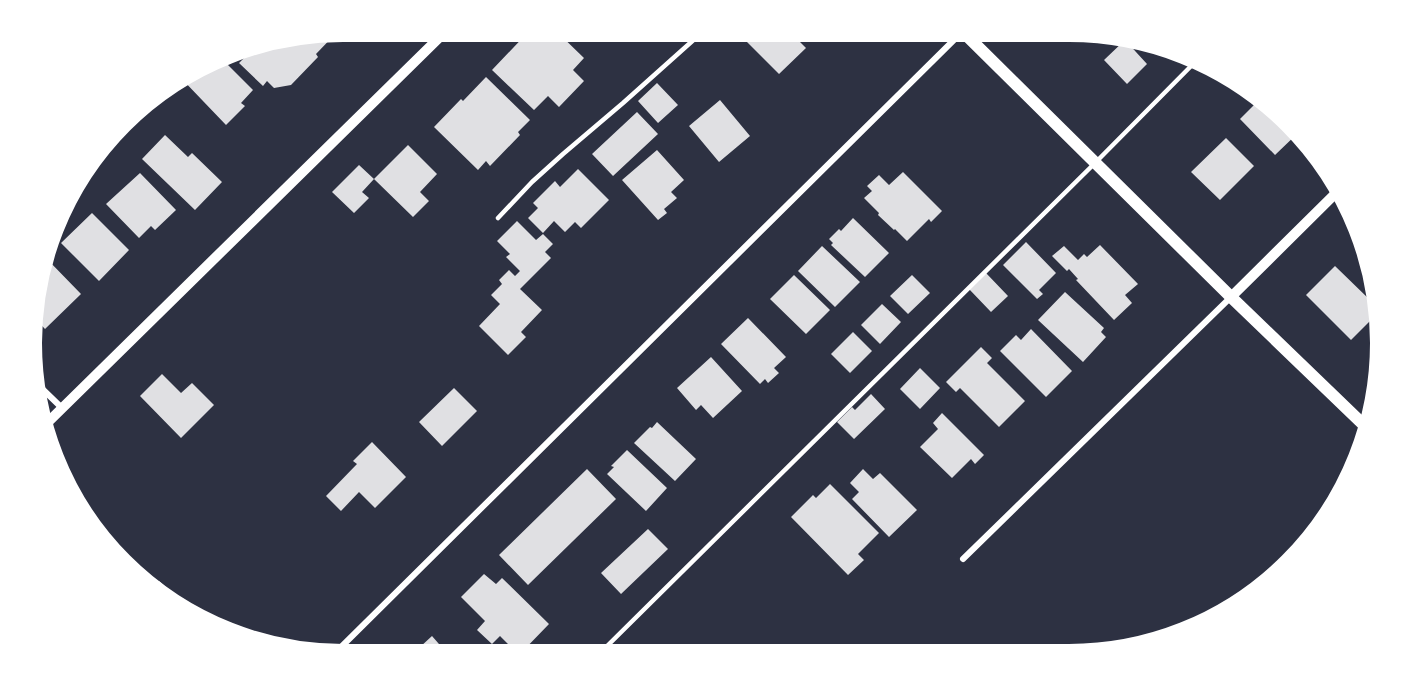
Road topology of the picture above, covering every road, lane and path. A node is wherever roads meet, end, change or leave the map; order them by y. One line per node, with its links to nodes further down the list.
1 (439, 38): 11 (street)
2 (696, 38): 8 (lane)
3 (953, 38): 15 (street)
4 (971, 38): 6 (main road)
5 (1193, 64): 6 (lane)
6 (1095, 163): 9 (main road); 16 (lane)
7 (1336, 193): 9 (street)
8 (498, 218)
9 (1230, 297): 12 (main road); 14 (street)
10 (41, 387): 11 (street)
11 (62, 408): 13 (street)
12 (1364, 421)
13 (48, 422)
14 (963, 559)
15 (340, 648)
16 (604, 648)

